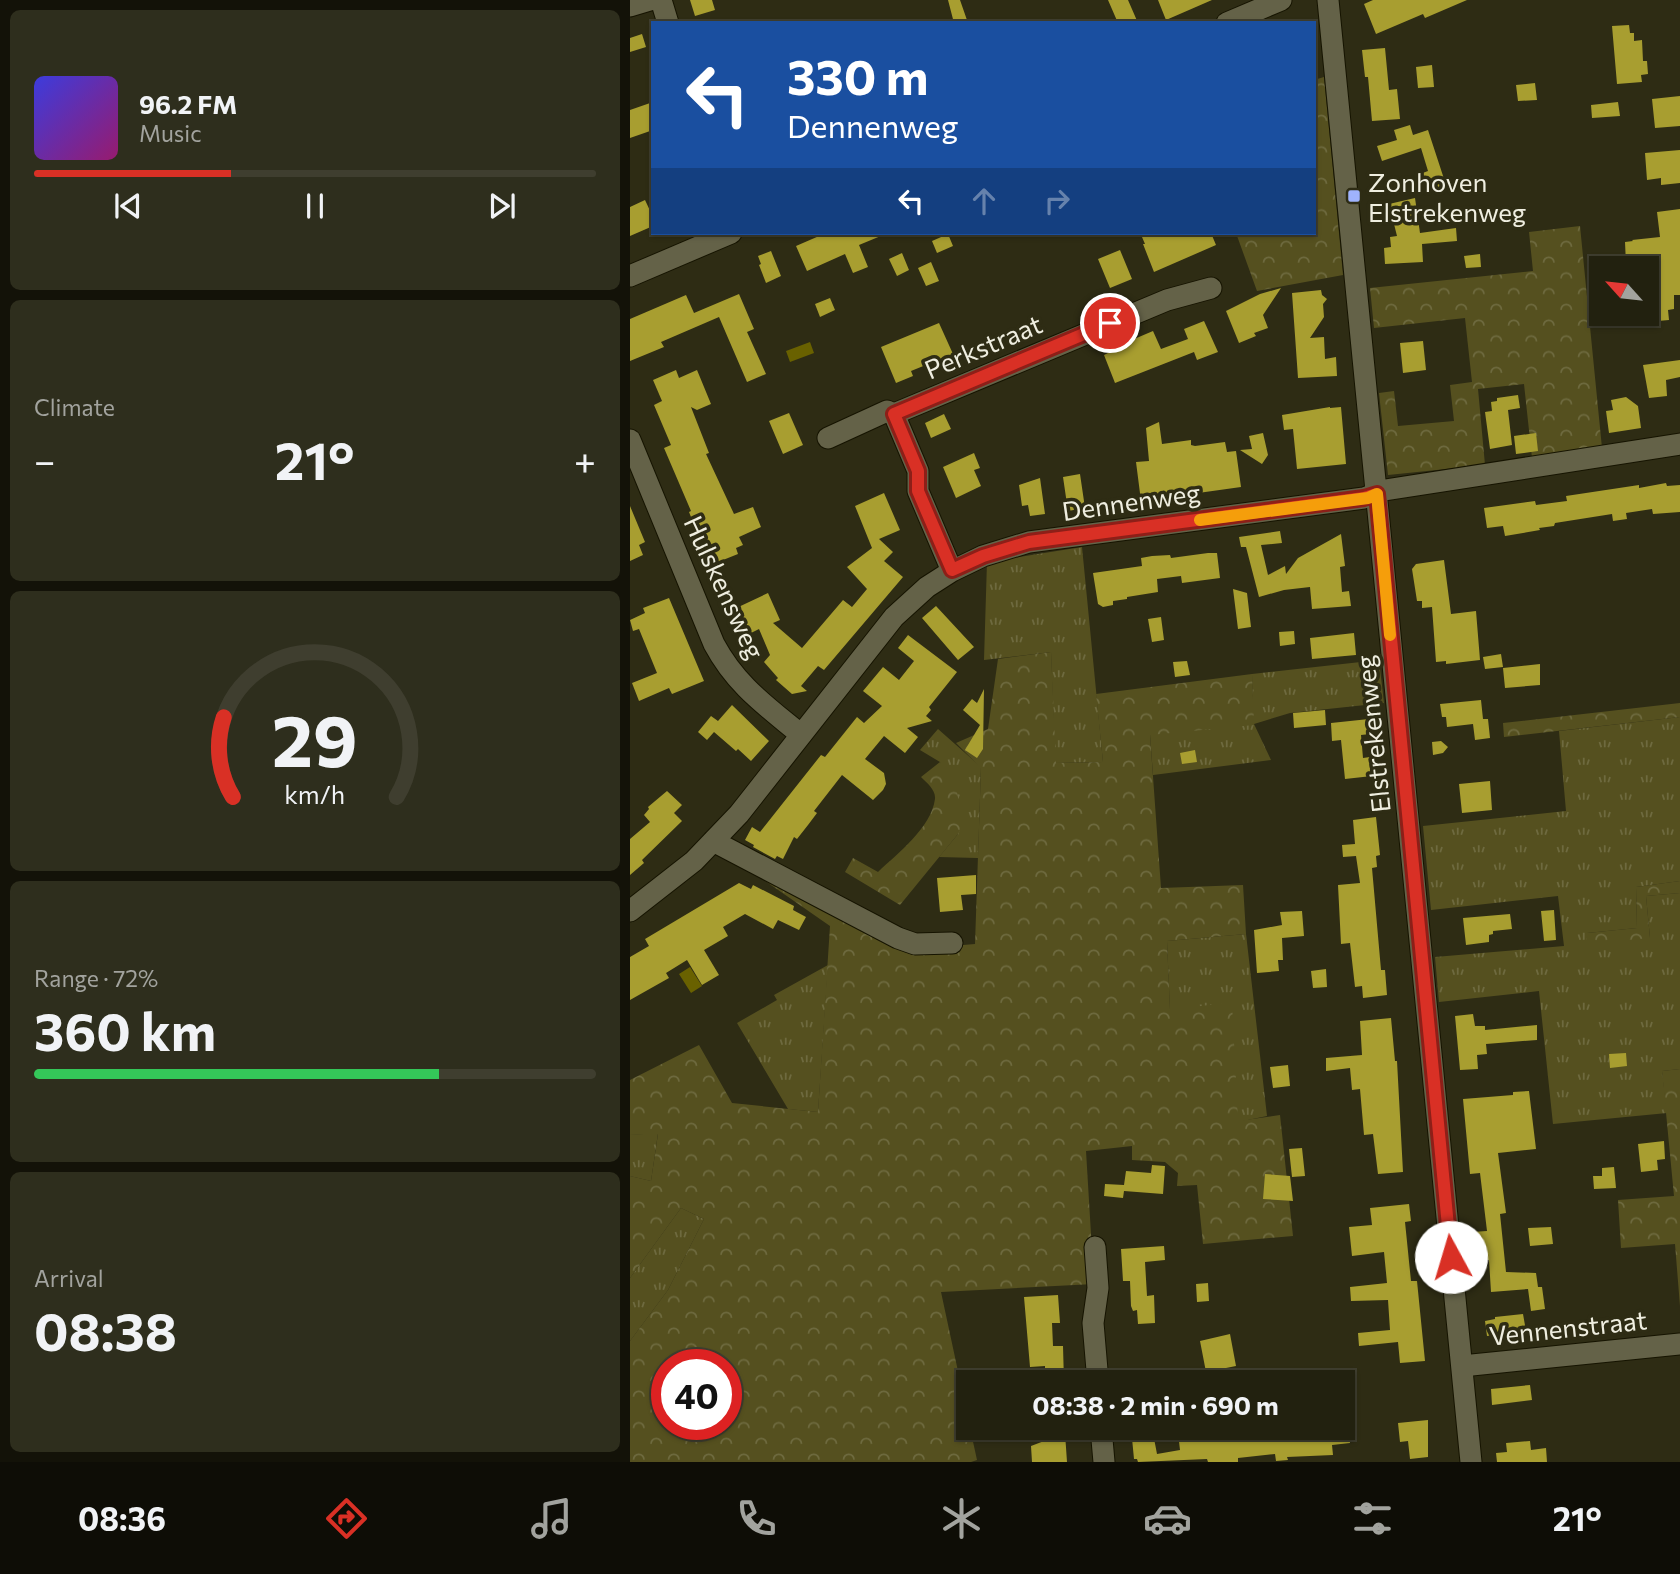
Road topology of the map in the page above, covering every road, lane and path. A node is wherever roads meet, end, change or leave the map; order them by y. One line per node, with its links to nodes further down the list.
1 (650, 0): 5 (street)
2 (661, 0): 6 (street)
3 (1280, 0): 7 (street)
4 (1328, 0): 15 (street, Elstrekenweg)
5 (630, 6)
6 (667, 21)
7 (1232, 21)
8 (726, 235): 9 (street)
9 (630, 276)
10 (1211, 288): 11 (street, Perkstraat)
11 (894, 414): 12 (street, Perkstraat); 16 (street)
12 (828, 438)
13 (630, 440): 17 (street, Hulskensweg)
14 (1680, 444): 15 (street, Dennenweg)
15 (1377, 494): 16 (street, Dennenweg); 23 (street, Elstrekenweg)
16 (952, 570): 17 (street, Dennenweg)
17 (800, 734): 18 (street, Dennenweg)
18 (713, 841): 19 (street, Dennenweg); 20 (street)
19 (630, 911)
20 (952, 943)
21 (1095, 1247): 24 (street)
22 (1680, 1344): 23 (street, Vennenstraat)
23 (1462, 1366): 27 (street, Elstrekenweg)
24 (1097, 1370)
25 (1102, 1440): 26 (street)
26 (1104, 1462)
27 (1471, 1462)

